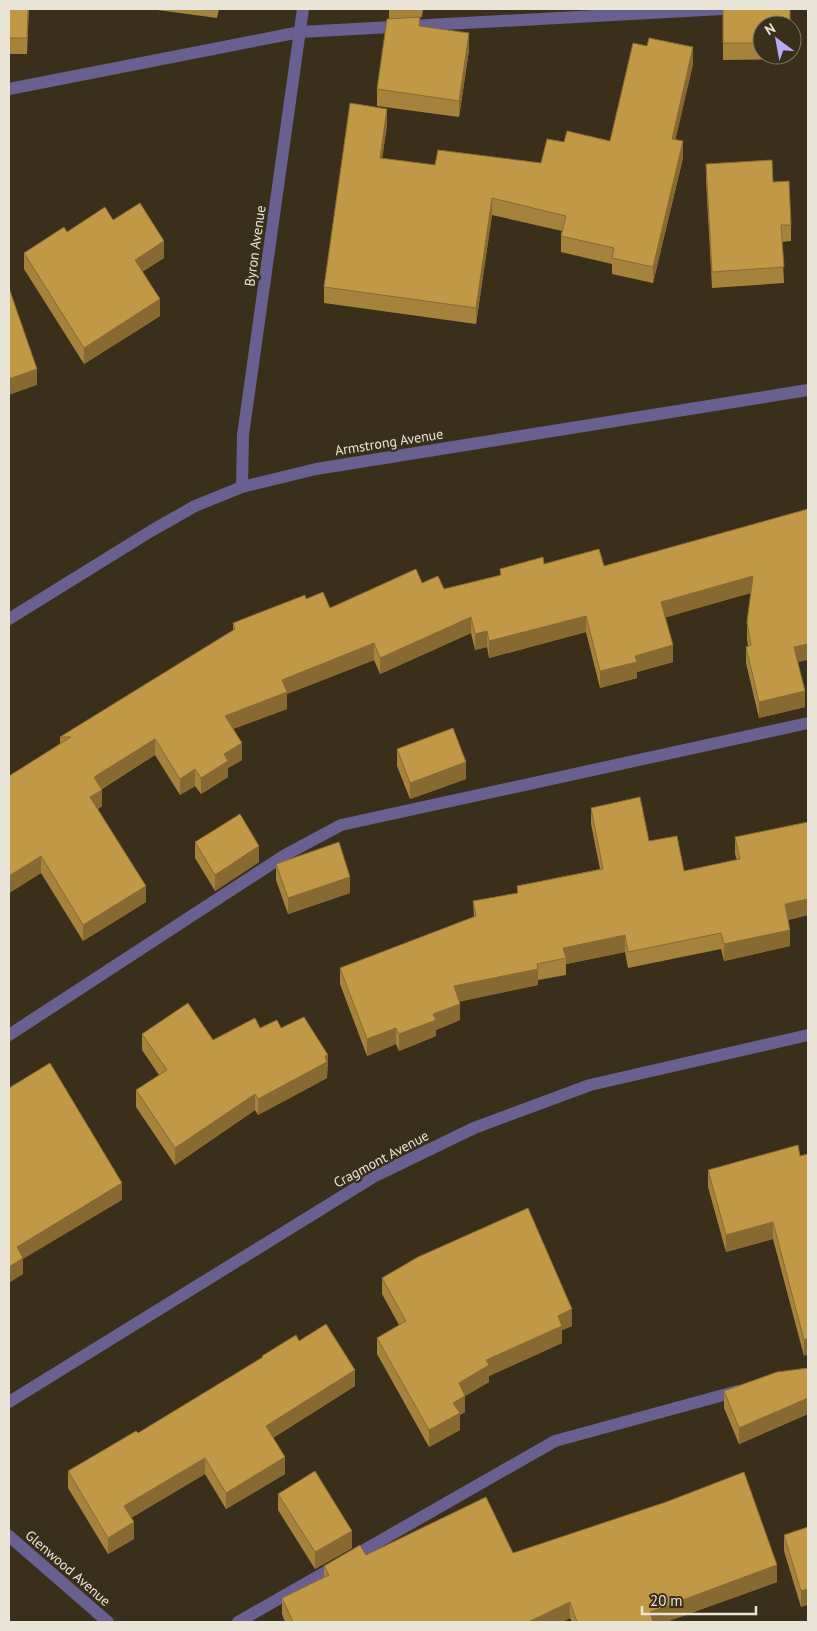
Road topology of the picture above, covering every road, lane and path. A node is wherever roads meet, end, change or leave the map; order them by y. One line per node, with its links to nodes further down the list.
1 (303, 9): 3 (street, Byron Avenue)
2 (723, 9): 3 (street)
3 (300, 32): 4 (street); 6 (street, Byron Avenue)
4 (9, 89)
5 (808, 390): 6 (street, Armstrong Avenue)
6 (242, 487): 7 (street, Armstrong Avenue)
7 (9, 620)
8 (808, 723): 9 (street)
9 (9, 1035)
10 (808, 1035): 12 (street, Cragmont Avenue)
11 (752, 1387): 15 (street)
12 (9, 1402)
13 (9, 1536): 14 (street, Glenwood Avenue)
14 (108, 1622)
15 (238, 1622)

